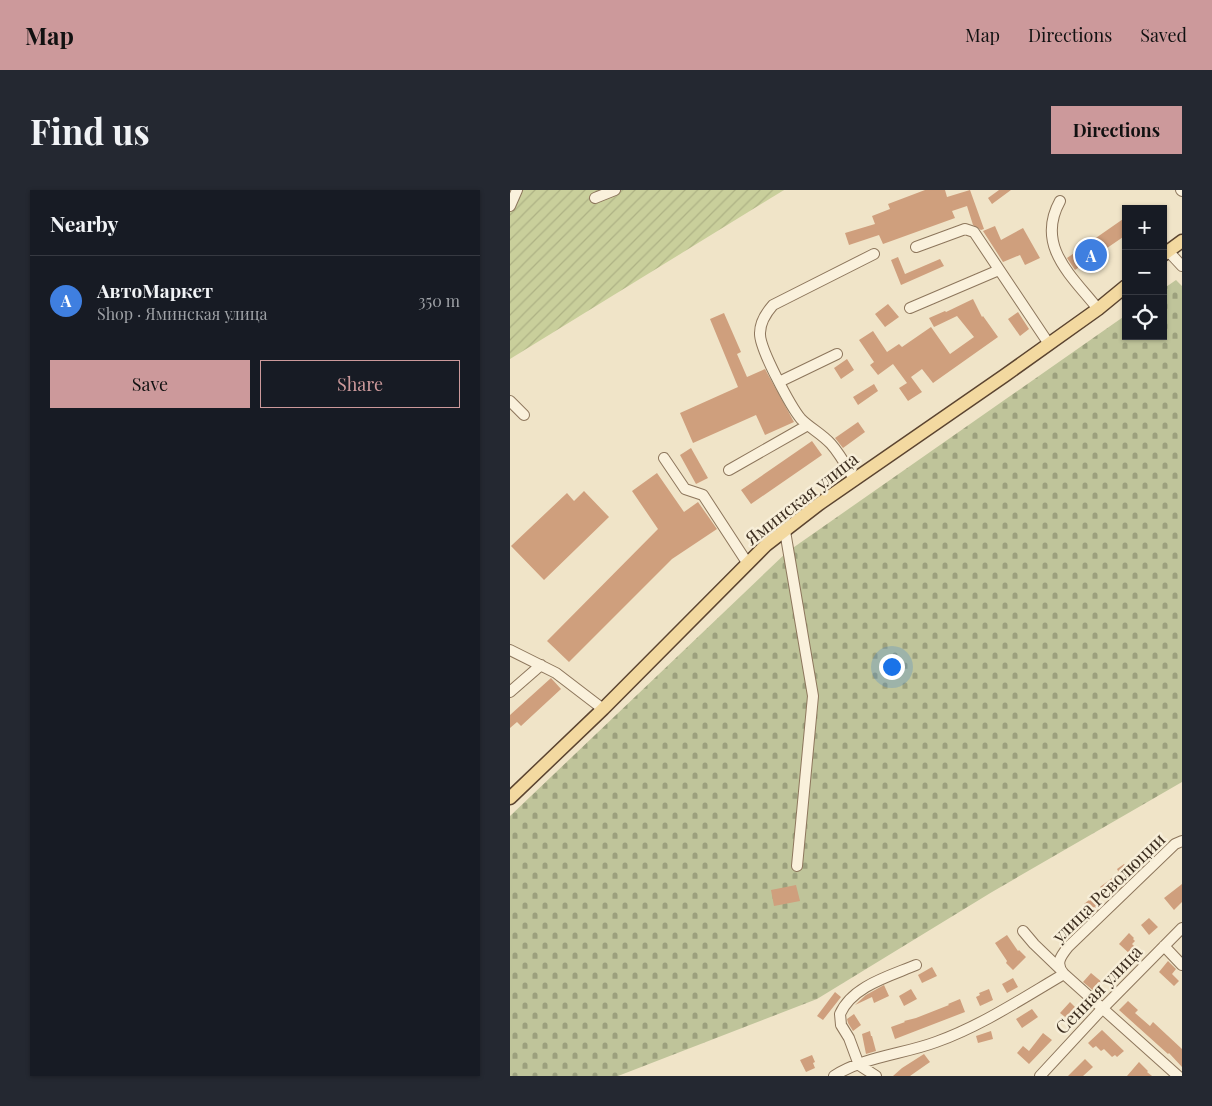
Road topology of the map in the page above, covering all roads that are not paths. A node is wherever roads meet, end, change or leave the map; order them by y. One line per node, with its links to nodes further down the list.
1 (517, 190): 5 (street)
2 (615, 190): 3 (street)
3 (595, 198)
4 (1060, 201): 15 (street)
5 (510, 206)
6 (1182, 240): 8 (main road)
7 (916, 247): 12 (street)
8 (1167, 252)
9 (874, 254): 18 (street)
10 (1167, 254): 11 (street)
11 (1182, 266)
12 (999, 270): 14 (street); 16 (street)
13 (1122, 289): 15 (main road, Яминская улица)
14 (910, 308)
15 (1098, 309): 16 (main road, Яминская улица)
16 (1049, 344): 24 (main road, Яминская улица)
17 (837, 354): 18 (street)
18 (779, 382): 21 (street)
19 (510, 401): 20 (street)
20 (524, 415)
21 (808, 425): 23 (street); 24 (street)
22 (664, 458): 26 (street)
23 (730, 470)
24 (854, 479): 25 (main road, Яминская улица)
25 (785, 530): 26 (main road, Яминская улица); 33 (street)
26 (748, 564): 30 (main road, Яминская улица)
27 (510, 650): 28 (street)
28 (541, 665): 29 (street); 30 (street)
29 (510, 692)
30 (603, 709): 31 (main road, Яминская улица)
31 (510, 798)
32 (1182, 841): 39 (street, улица Революции)
33 (797, 866)
34 (1182, 928): 36 (street, Сенная улица)
35 (1023, 930): 39 (street)
36 (1164, 946): 38 (street); 40 (street, Сенная улица)
37 (916, 965): 41 (street)
38 (1182, 965)
39 (1062, 971): 40 (street); 41 (street)
40 (1102, 1009): 44 (street, Сенная улица); 45 (street)
41 (859, 1065): 42 (street); 43 (street)
42 (834, 1076)
43 (876, 1076)
44 (1040, 1076)
45 (1178, 1076)

